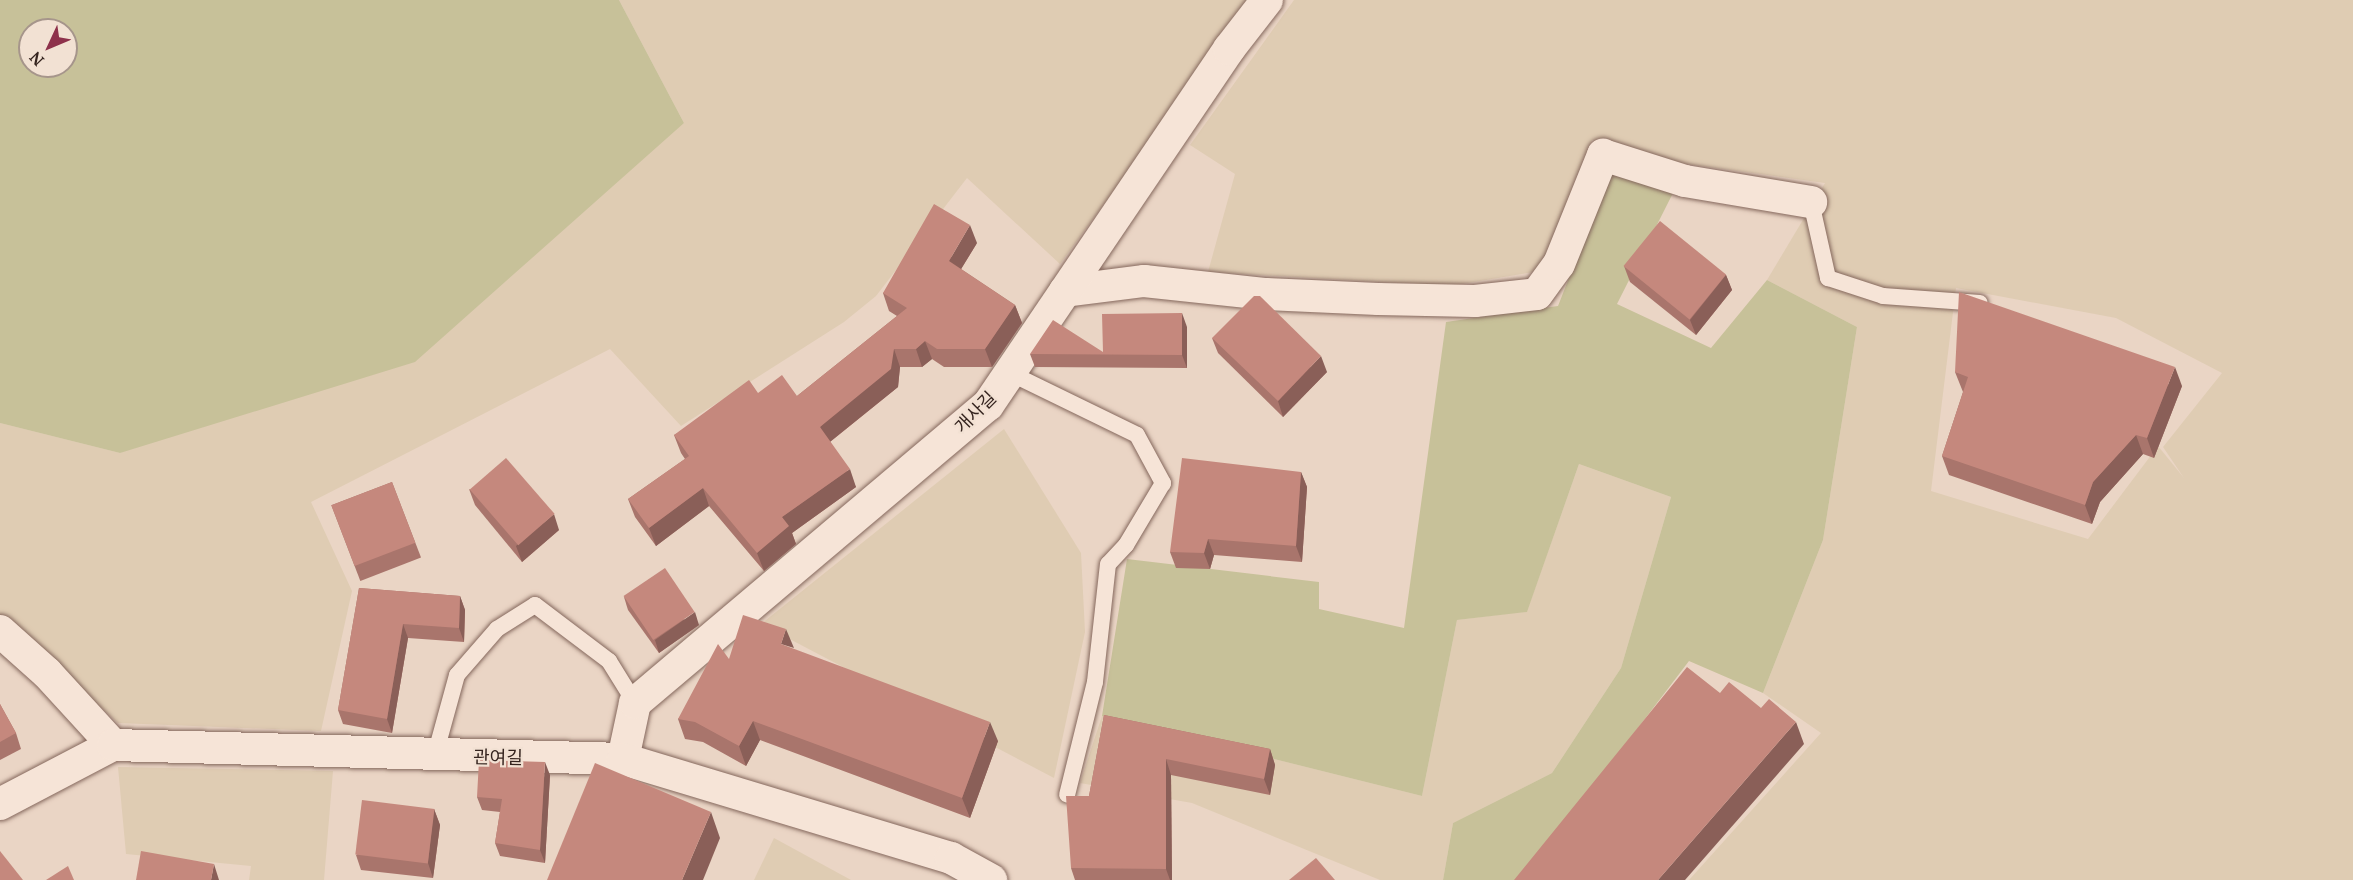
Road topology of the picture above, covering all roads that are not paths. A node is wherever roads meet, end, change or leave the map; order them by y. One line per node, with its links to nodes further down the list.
1 (1267, 0): 3 (street, 개사길)
2 (1811, 202): 3 (street); 4 (lane)
3 (1065, 291): 5 (street, 개사길)
4 (1999, 310)
5 (1010, 373): 7 (street, 개사길); 11 (lane)
6 (0, 631): 8 (street)
7 (635, 703): 9 (lane); 10 (street)
8 (113, 745): 9 (street, 관여길); 12 (street, 관여길)
9 (435, 755): 10 (street, 관여길)
10 (623, 759): 13 (street, 관여길)
11 (1067, 795)
12 (0, 804)
13 (991, 880)

